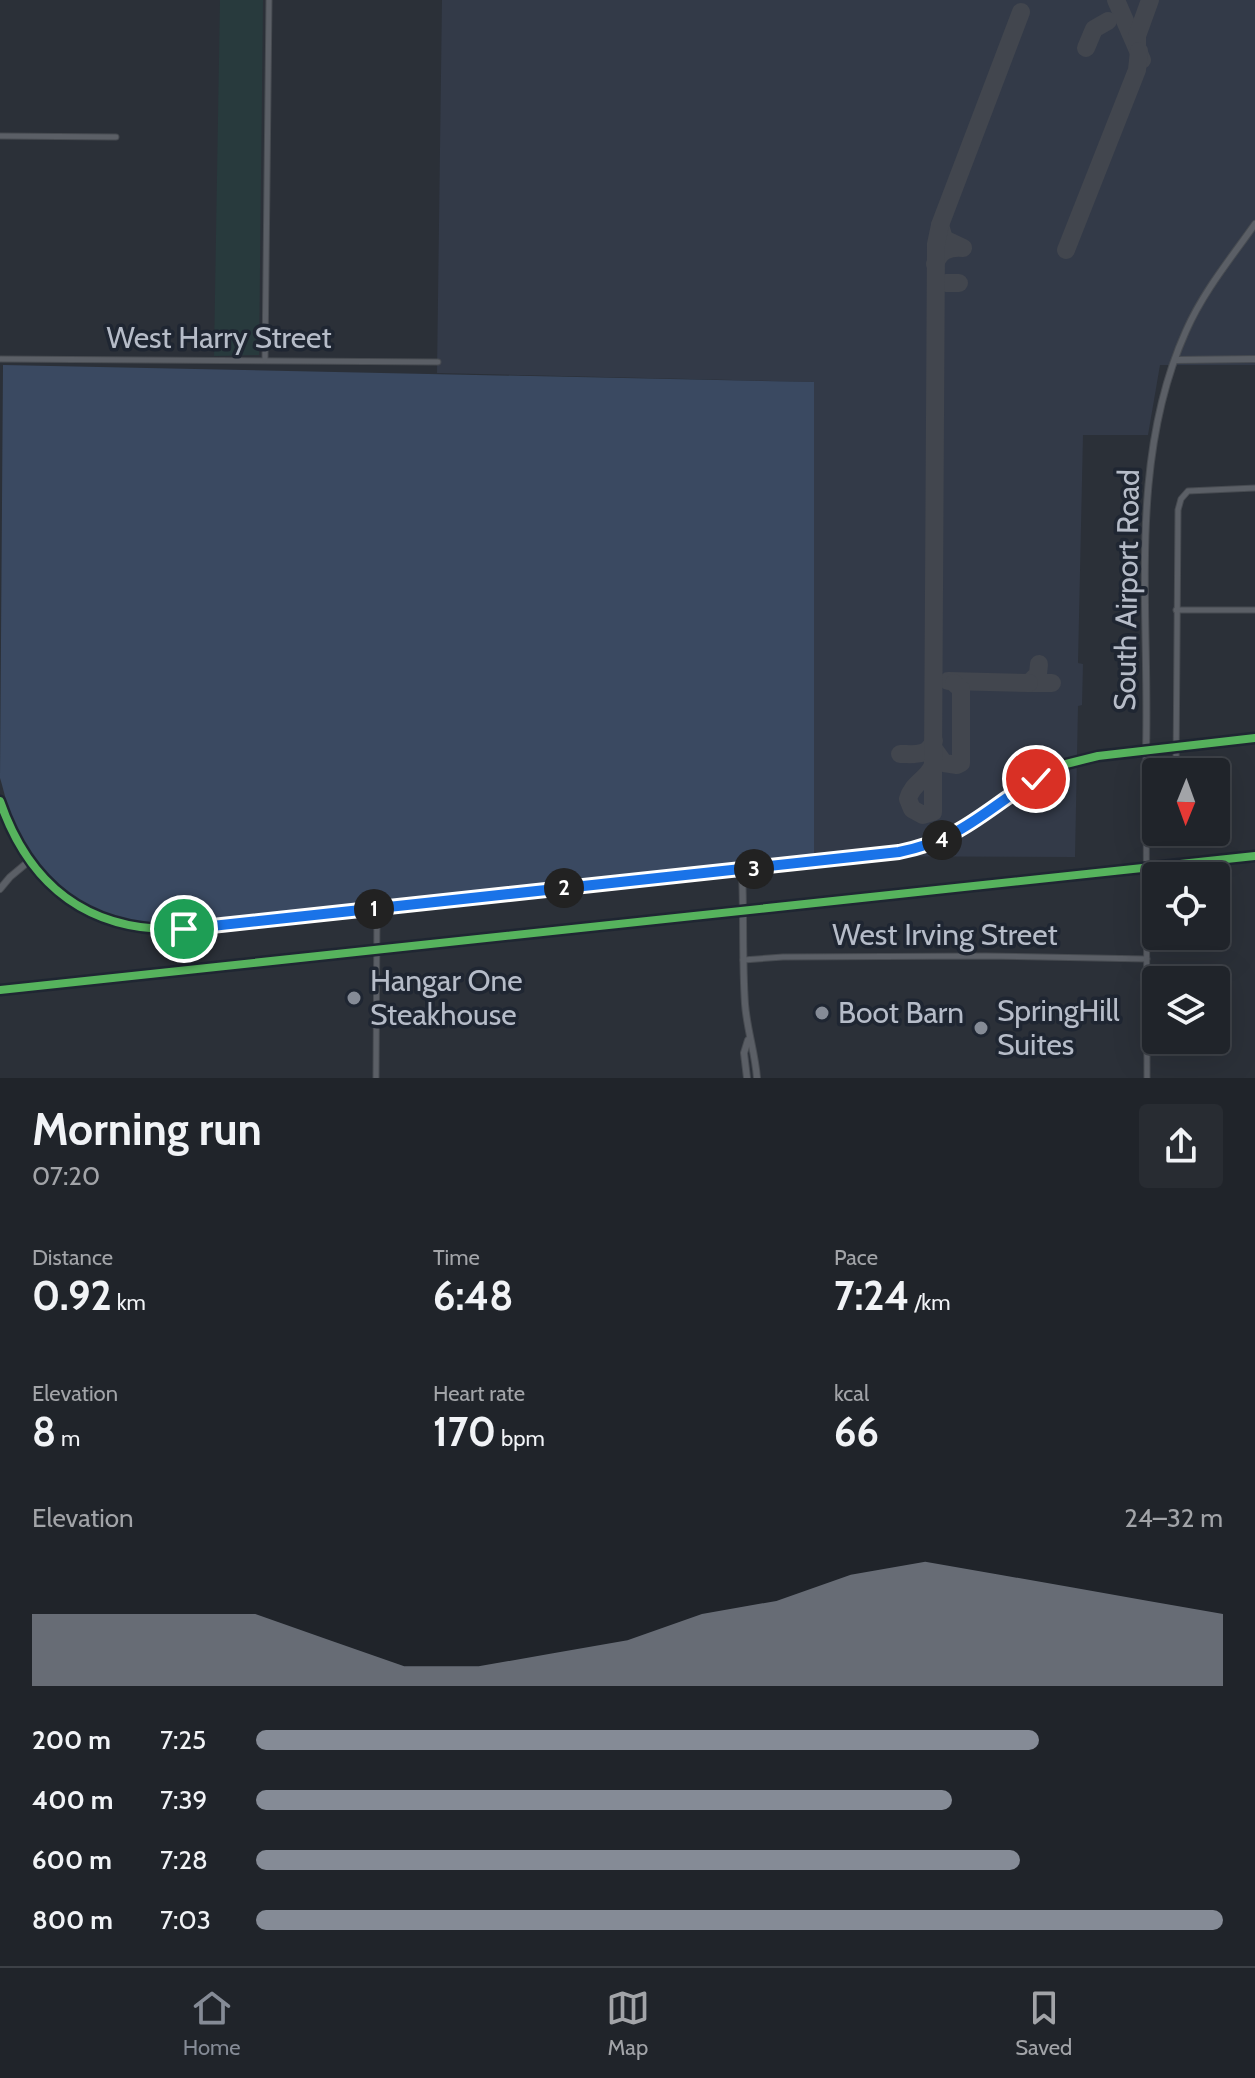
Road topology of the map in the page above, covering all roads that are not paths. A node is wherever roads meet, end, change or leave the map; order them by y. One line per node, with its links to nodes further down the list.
1 (269, 0): 7 (street)
2 (0, 136): 3 (street)
3 (116, 137)
4 (1255, 224): 8 (street, South Airport Road)
5 (0, 359): 7 (street, West Harry Street)
6 (1255, 359): 8 (street)
7 (265, 360): 9 (street, West Harry Street)
8 (1175, 360): 15 (street, South Airport Road)
9 (438, 362)
10 (1255, 488): 11 (street)
11 (1176, 610): 12 (street); 14 (street)
12 (1255, 610)
13 (1255, 738): 14 (street)
14 (1176, 747): 15 (street); 16 (street)
15 (1146, 751): 19 (street); 22 (street, South Airport Road)
16 (1176, 758)
17 (0, 801): 18 (street)
18 (28, 862): 20 (street); 21 (street)
19 (742, 871): 21 (street); 23 (street)
20 (0, 889)
21 (377, 909): 26 (street)
22 (1147, 959): 23 (street, West Irving Street); 28 (street, South Airport Road)
23 (743, 960): 24 (street)
24 (748, 1040): 25 (street); 27 (street)
25 (746, 1076)
26 (376, 1078)
27 (757, 1078)
28 (1147, 1078)

